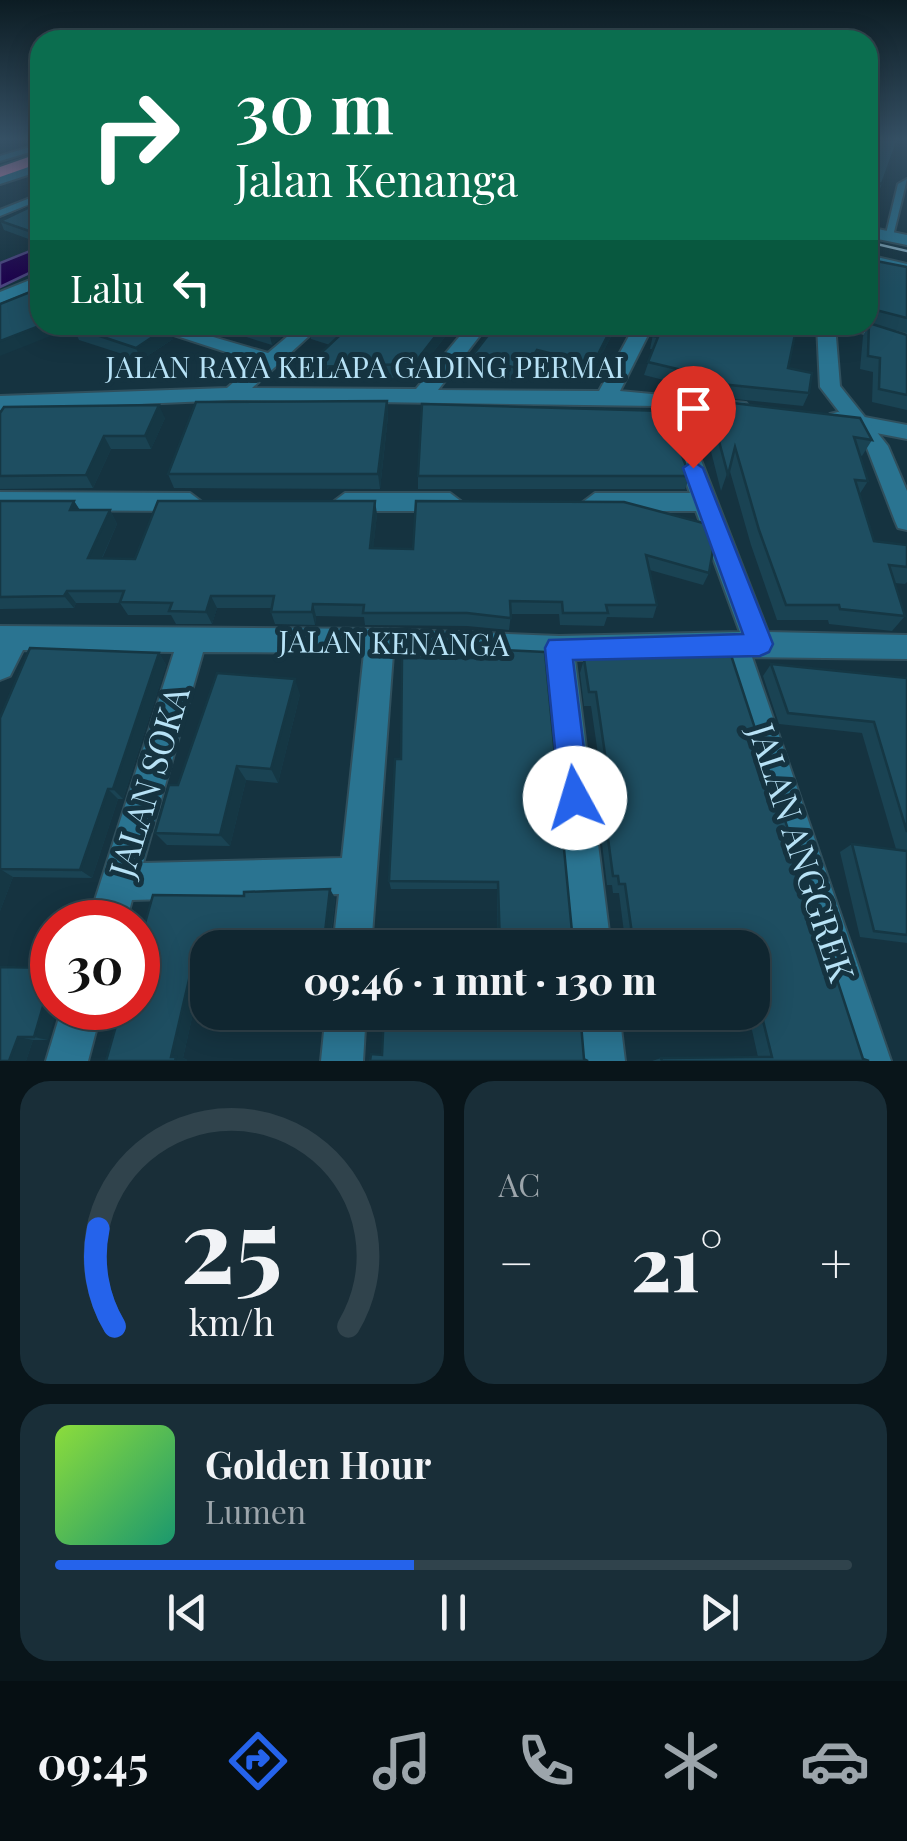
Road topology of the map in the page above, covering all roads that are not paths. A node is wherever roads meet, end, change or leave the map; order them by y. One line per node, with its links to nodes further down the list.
1 (901, 190): 5 (lane)
2 (30, 201): 3 (lane)
3 (0, 214)
4 (907, 224): 5 (lane)
5 (890, 229): 6 (street); 7 (street)
6 (878, 231)
7 (907, 240)
8 (878, 262): 9 (street)
9 (907, 269)
10 (30, 289): 11 (street)
11 (0, 298)
12 (878, 333): 18 (street)
13 (186, 335): 19 (street)
14 (301, 335): 19 (street)
15 (471, 335): 21 (street)
16 (639, 335): 22 (street)
17 (827, 335): 27 (street)
18 (907, 340)
19 (272, 360): 20 (street)
20 (232, 394): 21 (street, JALAN RAYA KELAPA GADING PERMAI); 24 (street, JALAN RAYA KELAPA GADING PERMAI)
21 (422, 396): 22 (street, JALAN RAYA KELAPA GADING PERMAI)
22 (606, 398): 23 (street, JALAN RAYA KELAPA GADING PERMAI)
23 (667, 400): 25 (street, JALAN RAYA KELAPA GADING PERMAI); 34 (street, JALAN ANGGREK)
24 (0, 403)
25 (758, 410)
26 (814, 416): 27 (street)
27 (858, 422): 28 (street); 35 (street)
28 (907, 432)
29 (0, 501): 30 (street)
30 (212, 502)
31 (312, 502): 32 (street)
32 (466, 502)
33 (563, 502): 34 (street)
34 (706, 502): 39 (street, JALAN ANGGREK)
35 (907, 521)
36 (7, 638): 37 (street, JALAN KENANGA); 42 (street)
37 (192, 641): 38 (street, JALAN KENANGA); 44 (street, JALAN SOKA)
38 (380, 641): 41 (street, JALAN KENANGA); 43 (street)
39 (746, 644): 40 (street, JALAN KENANGA); 41 (street, JALAN KENANGA); 54 (street, JALAN ANGGREK)
40 (907, 647)
41 (558, 648): 47 (street)
42 (0, 667)
43 (358, 876): 44 (street); 46 (street)
44 (119, 882): 45 (street, JALAN SOKA)
45 (114, 900)
46 (354, 930)
47 (590, 930)
48 (76, 1030): 51 (street)
49 (345, 1030): 52 (street)
50 (601, 1030): 53 (street)
51 (67, 1061)
52 (342, 1061)
53 (604, 1061)
54 (870, 1061)

